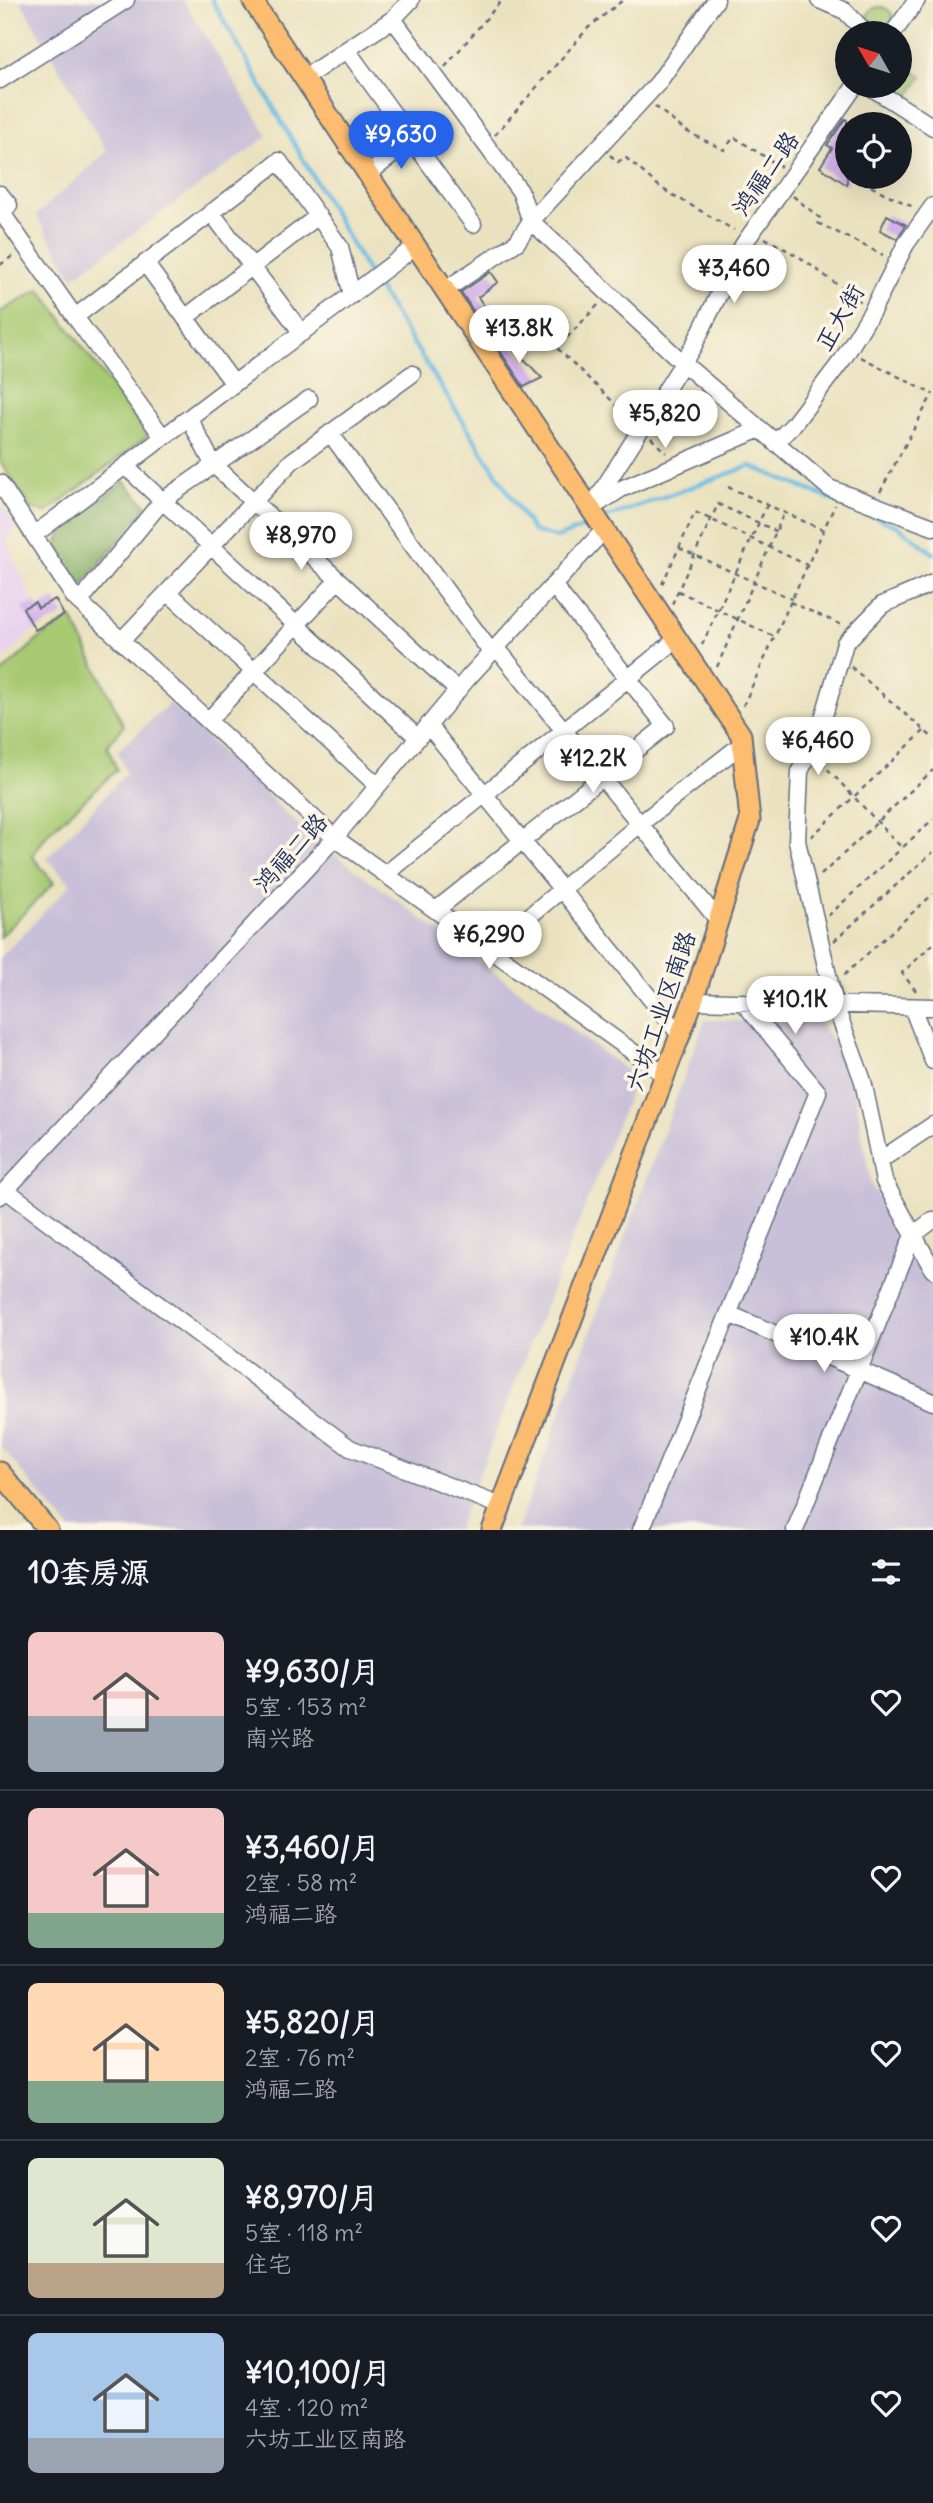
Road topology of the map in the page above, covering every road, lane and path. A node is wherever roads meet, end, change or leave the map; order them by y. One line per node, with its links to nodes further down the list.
1 (126, 0): 15 (street)
2 (252, 0): 14 (main road, 六坊工业区南路)
3 (411, 0): 9 (street)
4 (502, 0): 13 (path)
5 (623, 0): 21 (path)
6 (716, 0): 16 (street)
7 (819, 0): 10 (street)
8 (917, 0): 11 (street)
9 (393, 19): 12 (street); 13 (street)
10 (855, 21)
11 (902, 21)
12 (347, 50): 14 (street); 20 (street)
13 (436, 77): 21 (street)
14 (304, 78): 23 (main road, 六坊工业区南路)
15 (0, 80)
16 (644, 98): 22 (street); 24 (path)
17 (846, 98): 24 (street, 鸿福二路)
18 (888, 98): 19 (street)
19 (933, 127)
20 (412, 140): 23 (street); 33 (street)
21 (486, 146): 32 (street)
22 (600, 146): 32 (street); 34 (path)
23 (368, 173): 35 (main road, 六坊工业区南路)
24 (792, 174): 25 (street, 鸿福二路)
25 (783, 188): 34 (street, 鸿福二路); 37 (path)
26 (878, 189): 28 (path)
27 (0, 194): 30 (street)
28 (930, 210): 37 (street, 正大街)
29 (211, 212): 31 (street); 36 (street); 38 (street)
30 (1, 213): 43 (street)
31 (318, 216): 38 (street); 41 (street)
32 (531, 221): 39 (street); 40 (street)
33 (473, 224)
34 (750, 235): 42 (path); 47 (street, 鸿福二路)
35 (416, 246): 39 (main road, 六坊工业区南路); 41 (street)
36 (145, 263): 43 (street); 44 (street)
37 (896, 263): 42 (street, 正大街)
38 (252, 267): 44 (street); 45 (street)
39 (446, 290): 69 (main road, 六坊工业区南路)
40 (609, 293): 47 (street); 53 (path)
41 (352, 295): 45 (street)
42 (872, 310): 46 (street, 正大街)
43 (75, 317): 56 (street)
44 (185, 317): 49 (street)
45 (302, 333): 49 (street)
46 (849, 351): 50 (path); 57 (street, 正大街)
47 (683, 363): 53 (street, 鸿福二路); 54 (street)
48 (412, 374): 55 (street)
49 (234, 384): 52 (street)
50 (933, 394): 66 (path)
51 (309, 399): 58 (street)
52 (189, 418): 56 (street); 58 (street)
53 (641, 429): 59 (path); 69 (street, 鸿福二路)
54 (760, 429): 57 (street); 59 (street)
55 (330, 433): 64 (street); 98 (street)
56 (163, 437): 60 (street)
57 (775, 443): 66 (street)
58 (214, 464): 63 (street); 64 (street)
59 (679, 464): 69 (street)
60 (125, 466): 63 (street); 74 (street)
61 (0, 483): 74 (street)
62 (728, 487): 65 (path)
63 (162, 501): 76 (street); 89 (street)
64 (254, 502): 76 (street); 82 (street)
65 (767, 505): 68 (path); 75 (path)
66 (873, 505): 71 (street)
67 (832, 511): 72 (path)
68 (784, 513): 72 (path); 73 (path)
69 (598, 519): 85 (street, 鸿福二路); 90 (main road, 六坊工业区南路)
70 (710, 520): 73 (path); 75 (path); 78 (path); 79 (path)
71 (933, 527)
72 (823, 530): 80 (path)
73 (776, 531): 77 (path)
74 (34, 535): 89 (street)
75 (751, 539): 77 (path); 81 (path)
76 (212, 547): 87 (street); 93 (street)
77 (769, 547): 80 (path); 83 (path)
78 (679, 548): 79 (path); 90 (path)
79 (695, 555): 81 (path); 86 (path)
80 (807, 565): 88 (path)
81 (736, 573): 83 (path); 91 (path)
82 (337, 581): 93 (street); 104 (street)
83 (754, 582): 88 (path); 103 (path)
84 (933, 583): 94 (street)
85 (553, 586): 98 (street, 鸿福二路); 102 (street)
86 (678, 591): 91 (path); 92 (path)
87 (168, 592): 97 (street); 101 (street)
88 (791, 600): 94 (path); 95 (path)
89 (79, 602): 97 (street)
90 (653, 603): 92 (main road, 六坊工业区南路)
91 (718, 611): 95 (path); 100 (path)
92 (664, 620): 96 (main road, 六坊工业区南路)
93 (296, 624): 101 (street); 109 (street)
94 (856, 632): 99 (street)
95 (775, 637): 106 (path)
96 (677, 639): 100 (main road, 六坊工业区南路); 102 (street)
97 (121, 641): 105 (street)
98 (494, 650): 104 (street, 鸿福二路); 107 (street)
99 (841, 658): 108 (path); 112 (street)
100 (694, 664): 103 (main road, 六坊工业区南路)
101 (253, 671): 105 (street); 115 (street)
102 (627, 678): 107 (street); 114 (street)
103 (708, 686): 106 (main road, 六坊工业区南路)
104 (457, 690): 109 (street, 鸿福二路)
105 (208, 721): 121 (street)
106 (734, 725): 111 (main road, 六坊工业区南路)
107 (563, 729): 114 (street); 116 (street)
108 (925, 731): 110 (path); 117 (path)
109 (423, 732): 115 (street, 鸿福二路); 116 (street)
110 (933, 738)
111 (742, 744): 120 (street); 131 (main road, 六坊工业区南路)
112 (811, 750): 117 (path); 124 (street)
113 (933, 769): 119 (path)
114 (603, 778): 120 (street); 122 (street)
115 (378, 786): 121 (street, 鸿福二路)
116 (484, 793): 122 (street); 126 (street)
117 (854, 797): 119 (path); 124 (path)
118 (933, 819): 123 (path)
119 (878, 822): 123 (path); 127 (path)
120 (640, 824): 128 (street); 131 (street)
121 (335, 838): 126 (street); 147 (street, 鸿福二路)
122 (523, 842): 128 (street); 130 (street)
123 (902, 848): 132 (path)
124 (799, 849): 127 (street)
125 (933, 852): 135 (path)
126 (386, 874): 130 (street)
127 (808, 887): 132 (street)
128 (562, 889): 134 (street); 142 (street)
129 (933, 894): 136 (path)
130 (436, 910): 134 (street)
131 (718, 920): 137 (main road, 六坊工业区南路)
132 (818, 926): 135 (street)
133 (933, 944): 141 (path)
134 (490, 949): 144 (street)
135 (824, 950): 136 (street)
136 (832, 987): 139 (street)
137 (693, 1001): 138 (street); 142 (main road, 六坊工业区南路)
138 (743, 1002): 139 (street); 151 (street)
139 (835, 1005): 140 (street); 146 (street)
140 (912, 1007): 141 (street); 143 (street)
141 (931, 1007)
142 (680, 1035): 144 (main road, 六坊工业区南路)
143 (933, 1061)
144 (665, 1075): 155 (main road, 六坊工业区南路)
145 (933, 1125): 146 (street)
146 (879, 1161): 149 (street)
147 (3, 1193): 155 (street)
148 (933, 1220): 149 (street)
149 (912, 1235): 150 (street); 152 (street)
150 (932, 1266)
151 (729, 1314): 152 (street); 158 (street)
152 (859, 1368): 153 (street); 159 (street)
153 (933, 1402)
154 (0, 1472): 156 (main road)
155 (501, 1506): 157 (main road, 六坊工业区南路)
156 (48, 1530)
157 (492, 1530)
158 (641, 1530)
159 (795, 1530)

